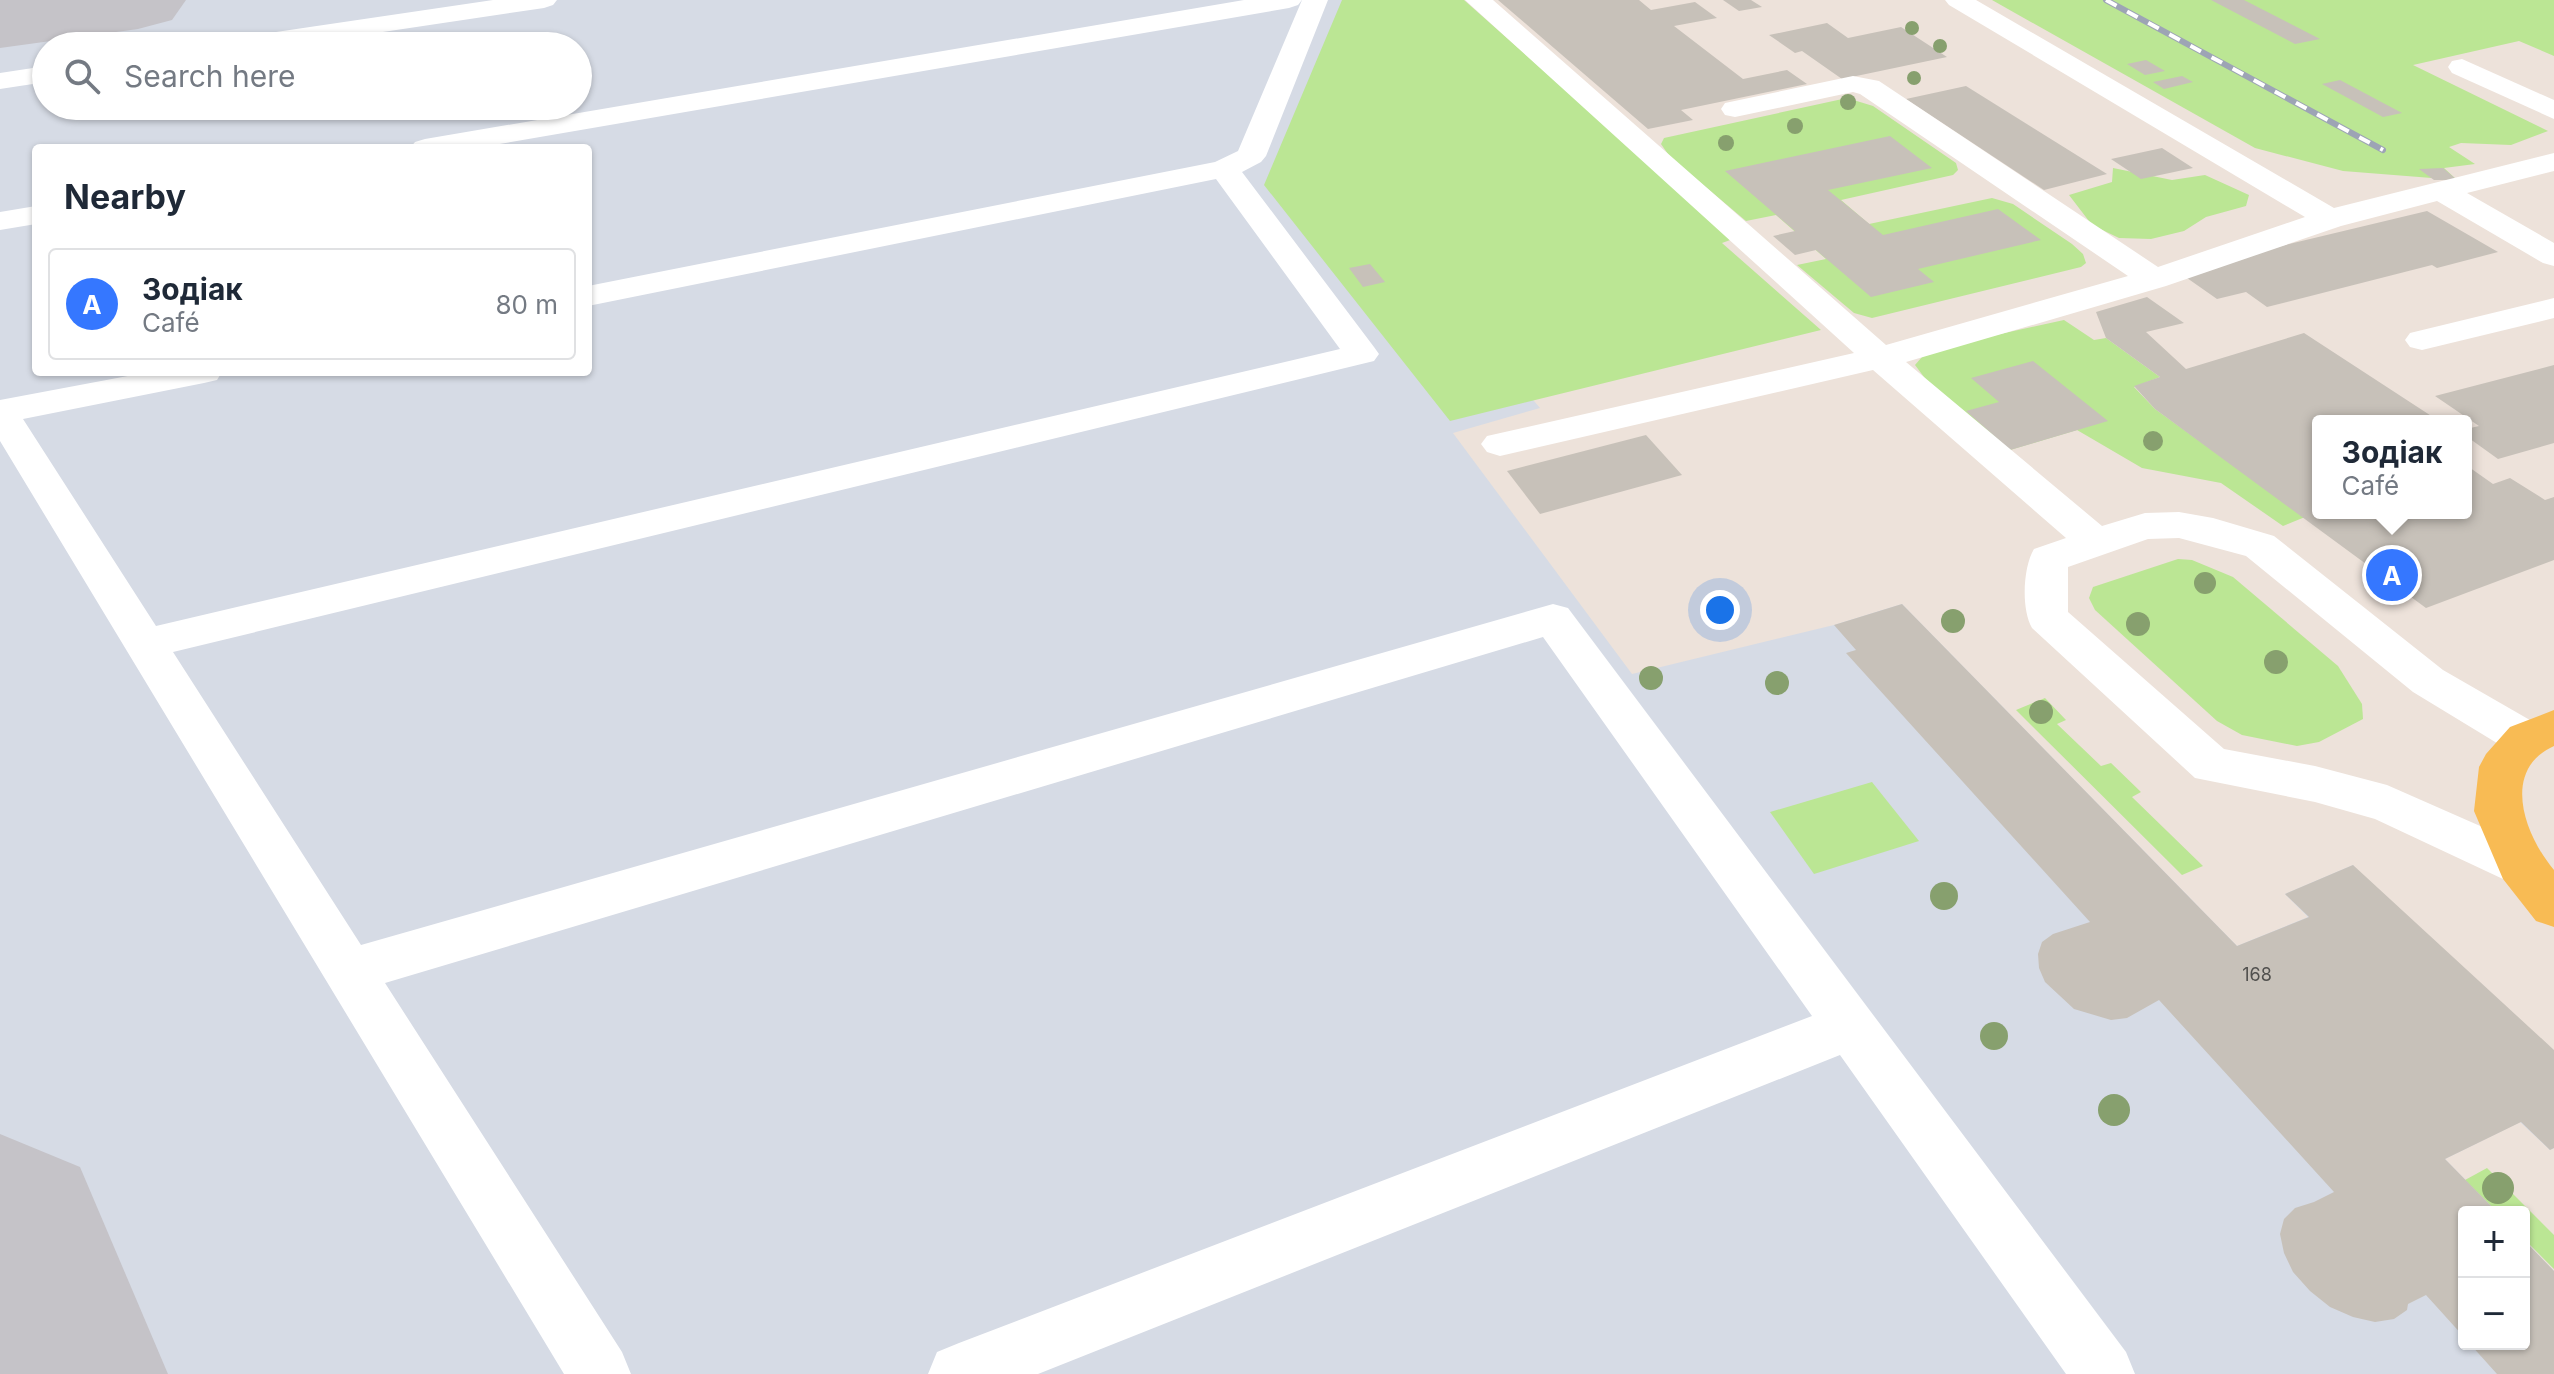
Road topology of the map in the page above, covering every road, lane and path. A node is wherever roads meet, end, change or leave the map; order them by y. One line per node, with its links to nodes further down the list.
1 (544, 0): 6 (lane)
2 (1289, 0): 12 (lane)
3 (1315, 0): 16 (lane)
4 (1478, 0): 26 (lane)
5 (1958, 0): 19 (lane)
6 (330, 32)
7 (2462, 67): 11 (lane)
8 (32, 76): 9 (lane)
9 (0, 81)
10 (1735, 109): 22 (lane)
11 (2554, 111)
12 (592, 119)
13 (588, 120): 14 (lane)
14 (448, 144)
15 (2554, 162): 17 (lane)
16 (1224, 169): 23 (lane); 31 (lane)
17 (2441, 191): 19 (lane); 21 (lane)
18 (32, 216): 20 (lane)
19 (2330, 219): 22 (lane)
20 (0, 221)
21 (2554, 256)
22 (2154, 279): 26 (lane)
23 (592, 295)
24 (2554, 308): 25 (lane)
25 (2422, 340)
26 (1880, 358): 29 (lane); 30 (lane)
27 (184, 376): 28 (lane)
28 (0, 412): 31 (lane)
29 (1500, 444)
30 (2095, 542): 32 (lane); 33 (lane)
31 (144, 644): 35 (lane)
32 (2540, 733): 33 (main road)
33 (2520, 865): 34 (main road)
34 (2554, 906)
35 (348, 971): 36 (lane); 37 (lane)
36 (1850, 1026): 38 (lane); 39 (lane)
37 (600, 1374)
38 (959, 1374)
39 (2104, 1374)

